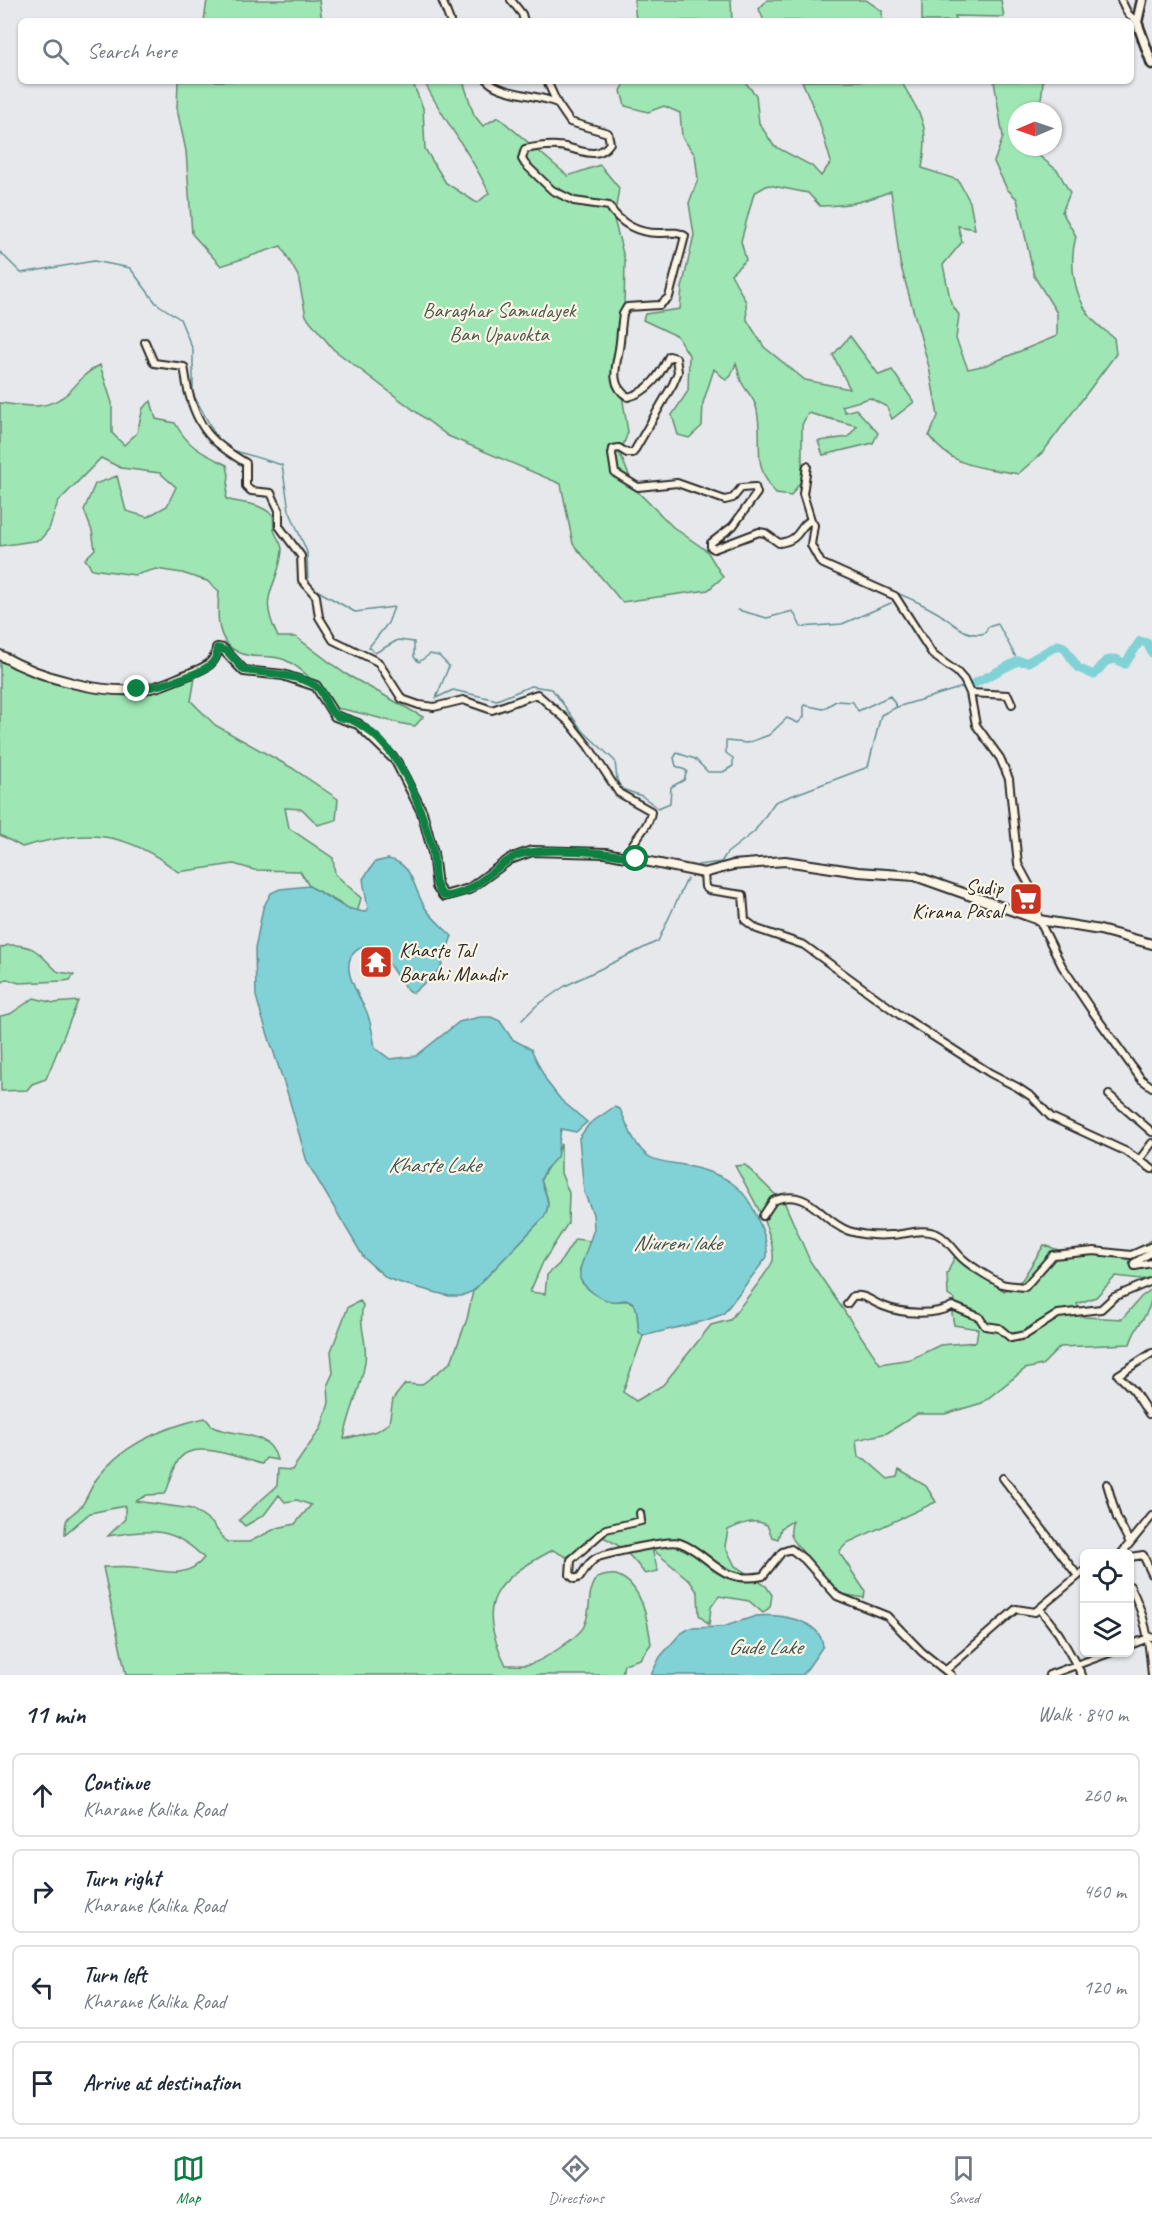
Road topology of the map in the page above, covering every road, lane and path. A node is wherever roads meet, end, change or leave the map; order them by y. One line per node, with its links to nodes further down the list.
1 (442, 0): 5 (street)
2 (511, 0): 6 (street)
3 (1121, 0): 7 (street)
4 (1142, 0): 9 (main road)
5 (449, 18)
6 (523, 18)
7 (1132, 18)
8 (1134, 19): 9 (street)
9 (1137, 22): 10 (main road)
10 (1152, 64)
11 (491, 84): 13 (street)
12 (548, 84): 13 (street)
13 (557, 103): 16 (street)
14 (145, 342): 20 (street)
15 (807, 466): 16 (street)
16 (811, 520): 18 (street)
17 (0, 656): 20 (street)
18 (970, 693): 19 (street); 22 (street)
19 (1012, 704)
20 (627, 856): 21 (street)
21 (704, 873): 22 (street); 28 (street)
22 (1039, 920): 23 (street); 24 (street)
23 (1152, 944)
24 (1152, 1088)
25 (1109, 1095): 26 (street)
26 (1152, 1132)
27 (1152, 1143): 28 (street)
28 (1140, 1159): 29 (street)
29 (1152, 1169)
30 (763, 1216): 31 (street)
31 (1152, 1246)
32 (1152, 1252): 33 (street)
33 (1152, 1263)
34 (1152, 1281): 35 (street)
35 (847, 1304)
36 (1152, 1353): 37 (street)
37 (1149, 1414)
38 (1003, 1478): 46 (street)
39 (1107, 1484): 42 (street)
40 (640, 1513): 53 (street)
41 (1152, 1516): 42 (street)
42 (1130, 1543): 43 (street)
43 (1125, 1549)
44 (1134, 1557): 45 (street)
45 (1152, 1575)
46 (1078, 1576): 48 (street)
47 (1134, 1594): 49 (street)
48 (1040, 1609): 52 (street); 53 (street)
49 (1150, 1637): 50 (street); 56 (street)
50 (1134, 1643)
51 (1102, 1657): 52 (street)
52 (1078, 1666): 54 (street); 55 (street)
53 (948, 1673)
54 (1048, 1675)
55 (1082, 1675)
56 (1152, 1675)

